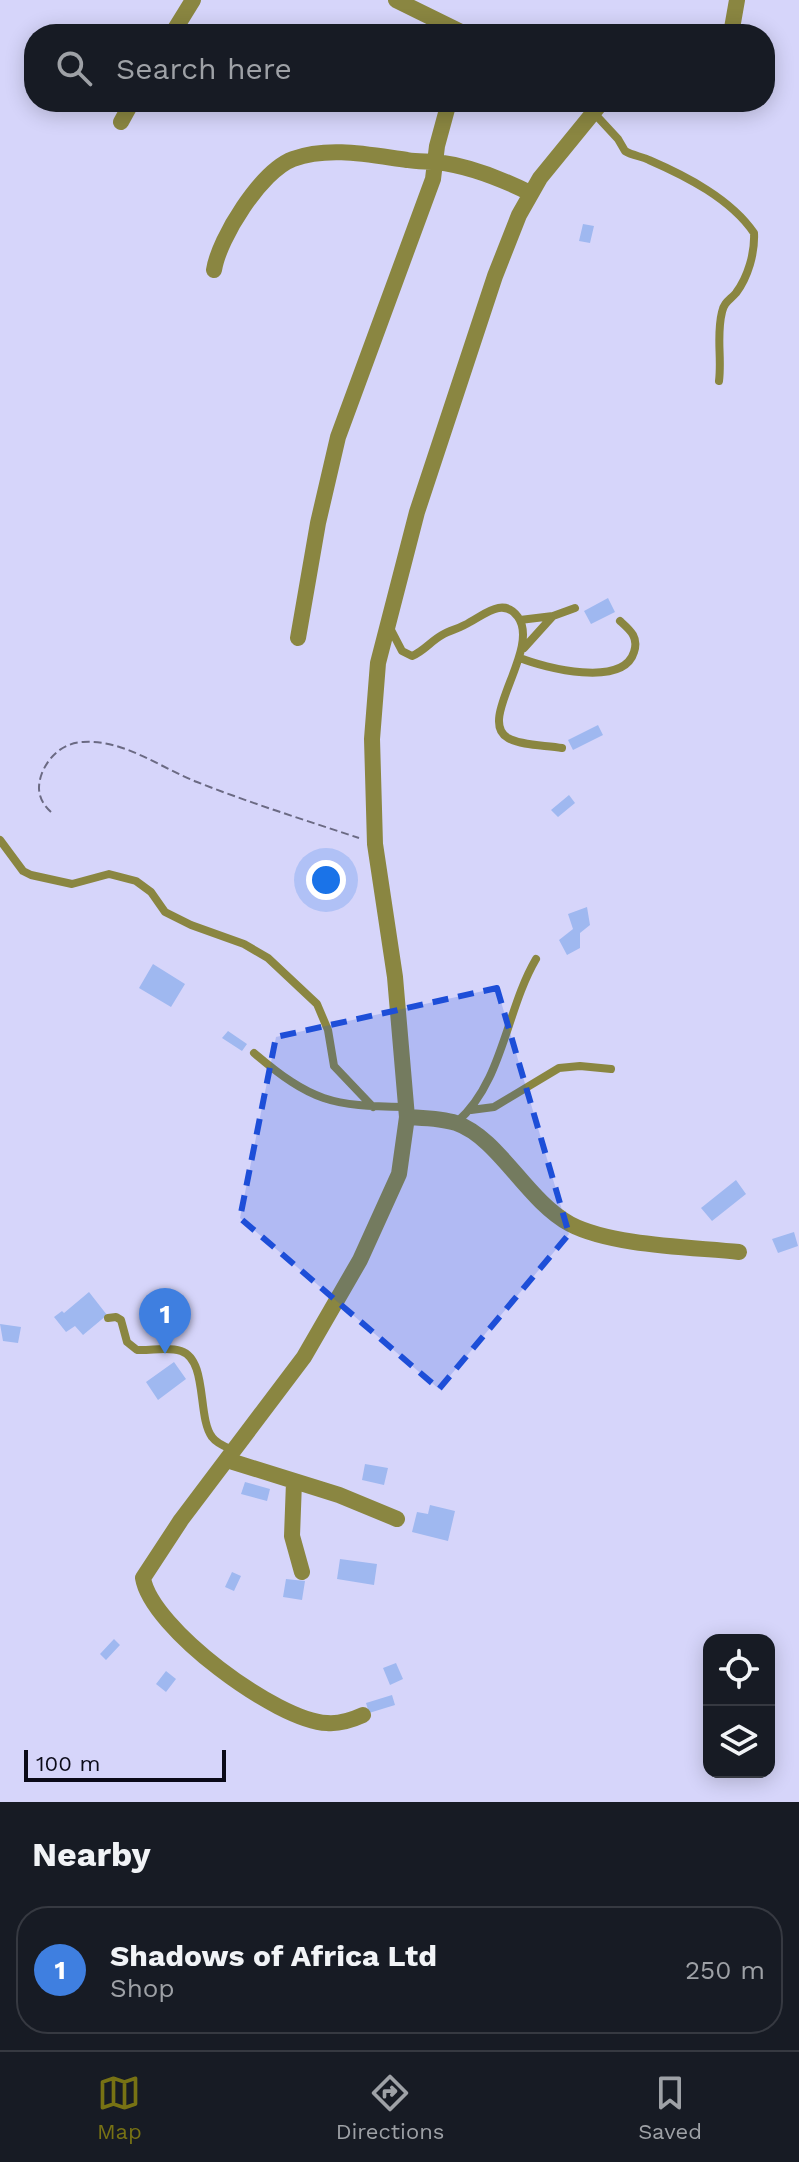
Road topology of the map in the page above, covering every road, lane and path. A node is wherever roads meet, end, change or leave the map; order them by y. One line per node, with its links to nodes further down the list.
1 (193, 0): 4 (street)
2 (396, 0): 5 (street)
3 (737, 0): 6 (street)
4 (178, 24)
5 (445, 24)
6 (733, 24)
7 (126, 112): 11 (street)
8 (446, 112): 12 (street)
9 (593, 112): 13 (street)
10 (600, 112): 15 (lane)
11 (121, 122)
12 (436, 162): 13 (street); 14 (street); 21 (street)
13 (530, 193): 20 (street)
14 (214, 270)
15 (719, 381)
16 (575, 608): 17 (lane)
17 (553, 616): 18 (lane); 22 (lane)
18 (520, 620): 20 (lane); 22 (lane)
19 (620, 621): 22 (lane)
20 (387, 622): 26 (street)
21 (298, 638)
22 (521, 653): 23 (lane)
23 (562, 748)
24 (51, 812): 26 (path)
25 (0, 840): 30 (lane)
26 (375, 844): 32 (street)
27 (536, 959): 31 (lane)
28 (254, 1053): 30 (lane)
29 (611, 1069): 31 (lane)
30 (373, 1107): 32 (lane)
31 (471, 1110): 33 (lane)
32 (407, 1112): 33 (street); 36 (street)
33 (457, 1123): 34 (street)
34 (739, 1252)
35 (108, 1318): 36 (lane)
36 (230, 1455): 37 (street); 40 (street)
37 (294, 1482): 38 (street); 39 (street)
38 (397, 1519)
39 (302, 1572)
40 (363, 1715)

